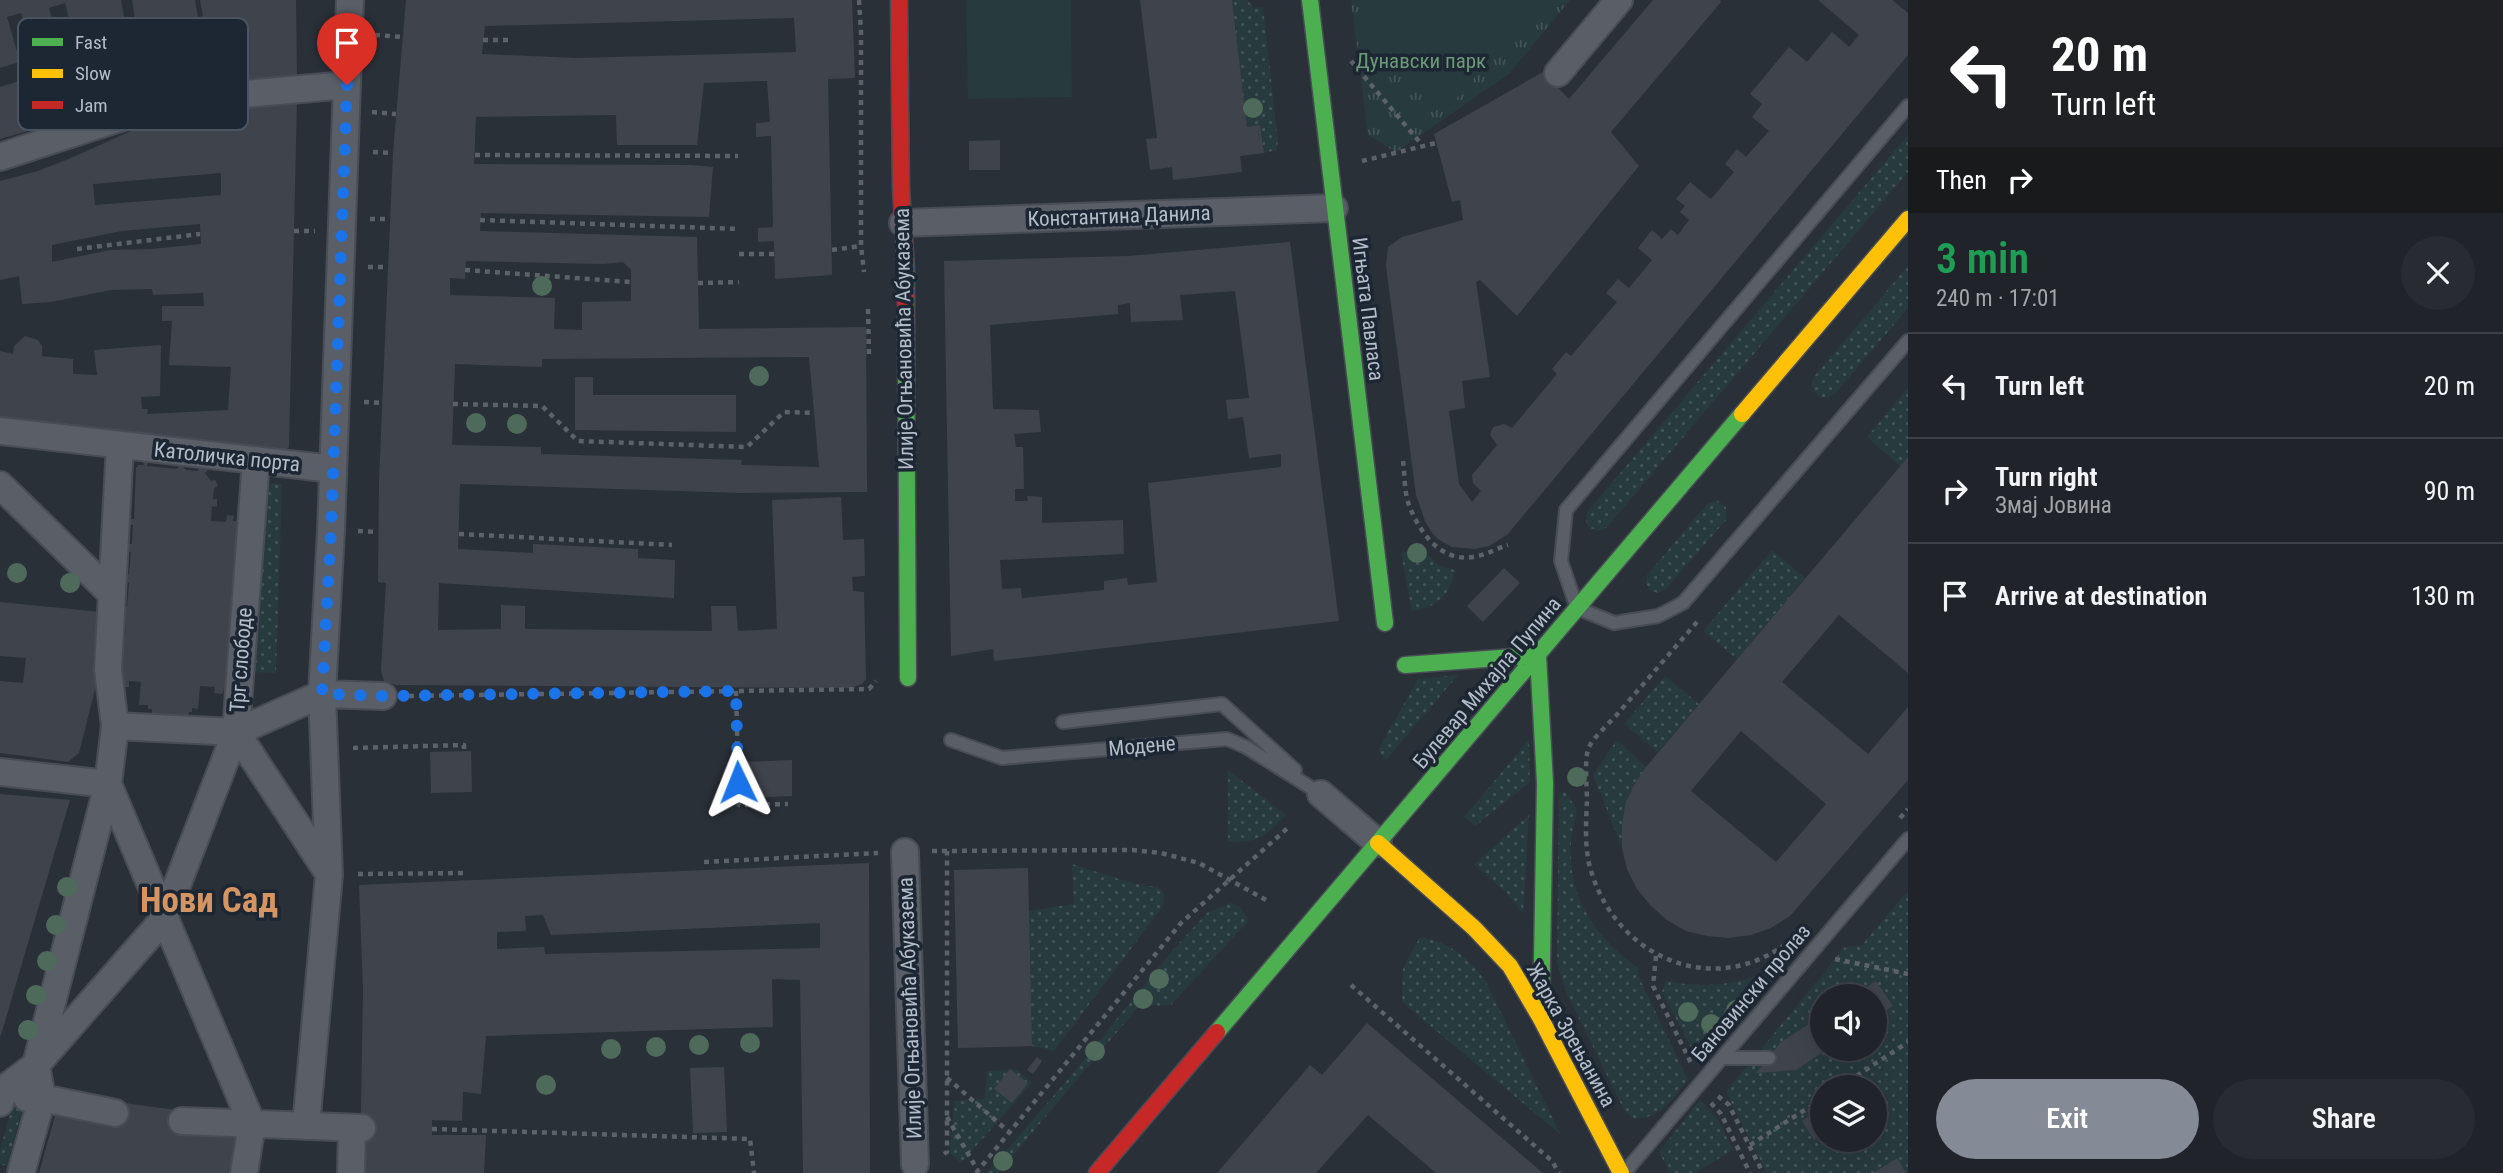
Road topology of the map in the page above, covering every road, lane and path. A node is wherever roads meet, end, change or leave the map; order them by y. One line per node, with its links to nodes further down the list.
1 (350, 0): 10 (street)
2 (859, 0): 26 (path)
3 (899, 0): 23 (main road, Илије Огњановића Абуказема)
4 (1310, 0): 20 (main road, Игњата Павласа)
5 (1619, 0): 9 (street)
6 (483, 40): 7 (path)
7 (513, 40)
8 (1349, 58): 15 (path)
9 (1558, 73)
10 (347, 85): 11 (street); 43 (street)
11 (248, 94)
12 (1908, 106): 49 (lane)
13 (74, 130): 18 (street)
14 (1436, 143): 15 (path)
15 (1423, 146): 19 (path)
16 (474, 155): 17 (path)
17 (738, 156)
18 (0, 158)
19 (1362, 161)
20 (1334, 208): 23 (street, Константина Данила); 51 (main road, Игњата Павласа)
21 (1908, 219): 49 (main road, Булевар Михајла Пупина)
22 (480, 220): 24 (path)
23 (903, 223): 54 (main road, Илије Огњановића Абуказема)
24 (739, 229)
25 (200, 234): 27 (path)
26 (861, 246): 28 (path); 32 (path)
27 (77, 250)
28 (832, 250)
29 (739, 254): 30 (path)
30 (774, 254)
31 (465, 270): 33 (path)
32 (864, 272)
33 (631, 282)
34 (739, 282): 35 (path)
35 (698, 283)
36 (1908, 341): 49 (lane)
37 (453, 404): 38 (path)
38 (814, 413)
39 (0, 431): 40 (street, Католичка порта)
40 (120, 445): 42 (street, Католичка порта); 48 (street)
41 (1401, 449): 47 (path)
42 (256, 460): 43 (street, Католичка порта); 61 (street, Трг слободе)
43 (333, 469): 57 (street)
44 (0, 485): 48 (street)
45 (459, 534): 46 (path)
46 (672, 545)
47 (1508, 545)
48 (112, 594): 60 (street)
49 (1577, 608): 52 (main road, Булевар Михајла Пупина)
50 (1698, 621): 85 (path)
51 (1385, 623)
52 (1538, 655): 53 (main road); 75 (main road, Булевар Михајла Пупина); 89 (main road)
53 (1405, 665)
54 (908, 678)
55 (876, 681): 56 (path)
56 (736, 691): 58 (path); 70 (path)
57 (322, 694): 58 (street); 61 (street); 63 (street)
58 (383, 696)
59 (1063, 722): 67 (lane, Модене)
60 (115, 726): 61 (street); 66 (street)
61 (236, 732): 81 (street, Трг слободе); 84 (street)
62 (951, 740): 67 (lane, Модене)
63 (324, 749): 64 (path); 81 (street)
64 (464, 751)
65 (0, 772): 66 (street)
66 (108, 783): 84 (street); 93 (street)
67 (1321, 794): 75 (street, Модене)
68 (756, 797): 70 (path)
69 (788, 804): 70 (path)
70 (756, 805)
71 (1908, 808): 72 (path)
72 (1899, 819)
73 (1290, 826): 82 (path)
74 (1908, 839): 86 (lane, Бановински пролаз)
75 (1378, 843): 89 (main road, Жарка Зрењанина); 115 (main road, Булевар Михајла Пупина)
76 (947, 851): 77 (path); 82 (path); 95 (path)
77 (905, 852): 78 (path); 109 (street, Илије Огњановића Абуказема)
78 (704, 862)
79 (359, 873): 80 (path)
80 (463, 873)
81 (329, 875): 105 (street)
82 (1229, 879): 83 (path); 107 (path)
83 (1266, 900)
84 (164, 919): 93 (street); 104 (street)
85 (1799, 933)
86 (1810, 954): 87 (path); 91 (lane, Бановински пролаз)
87 (1908, 974)
88 (1351, 985): 116 (path)
89 (1541, 1019): 117 (main road, Жарка Зрењанина)
90 (1908, 1042): 94 (path)
91 (1722, 1058): 92 (lane); 96 (lane, Бановински пролаз)
92 (1769, 1058)
93 (36, 1065): 97 (street); 98 (street)
94 (1858, 1075)
95 (947, 1077): 102 (path); 107 (path)
96 (1696, 1087): 117 (lane, Бановински пролаз); 118 (path)
97 (43, 1098): 98 (street); 101 (street); 111 (street)
98 (1, 1100)
99 (1808, 1108): 100 (path); 108 (path)
100 (1810, 1111)
101 (115, 1113)
102 (947, 1115): 109 (path); 110 (path)
103 (182, 1121): 104 (street)
104 (251, 1124): 105 (street); 112 (street)
105 (306, 1126): 113 (street)
106 (432, 1129): 114 (path)
107 (1009, 1132): 110 (path)
108 (1749, 1145)
109 (915, 1164)
110 (977, 1172)
111 (21, 1173)
112 (244, 1173)
113 (351, 1173)
114 (754, 1173)
115 (1097, 1173)
116 (1559, 1173)
117 (1622, 1173)
118 (1750, 1173)

